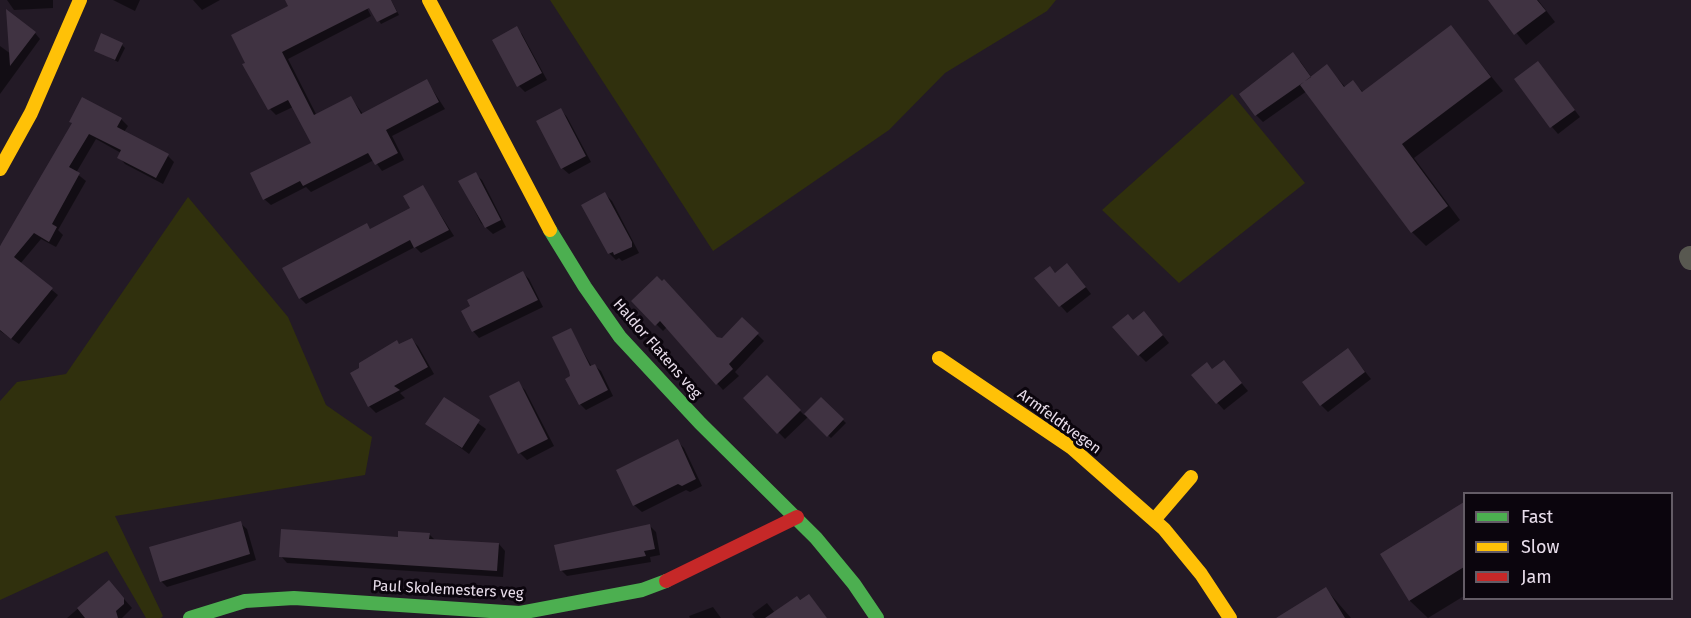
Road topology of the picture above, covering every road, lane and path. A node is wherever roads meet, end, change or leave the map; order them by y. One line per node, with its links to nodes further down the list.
1 (80, 0): 3 (street)
2 (429, 0): 6 (street, Haldor Flatens veg)
3 (0, 170)
4 (939, 358): 7 (street, Armfeldtvegen)
5 (1191, 477): 7 (street)
6 (797, 517): 8 (street, Paul Skolemesters veg); 10 (street, Haldor Flatens veg)
7 (1154, 520): 11 (street, Armfeldtvegen)
8 (520, 616): 9 (street, Paul Skolemesters veg)
9 (190, 618)
10 (877, 618)
11 (1230, 618)

